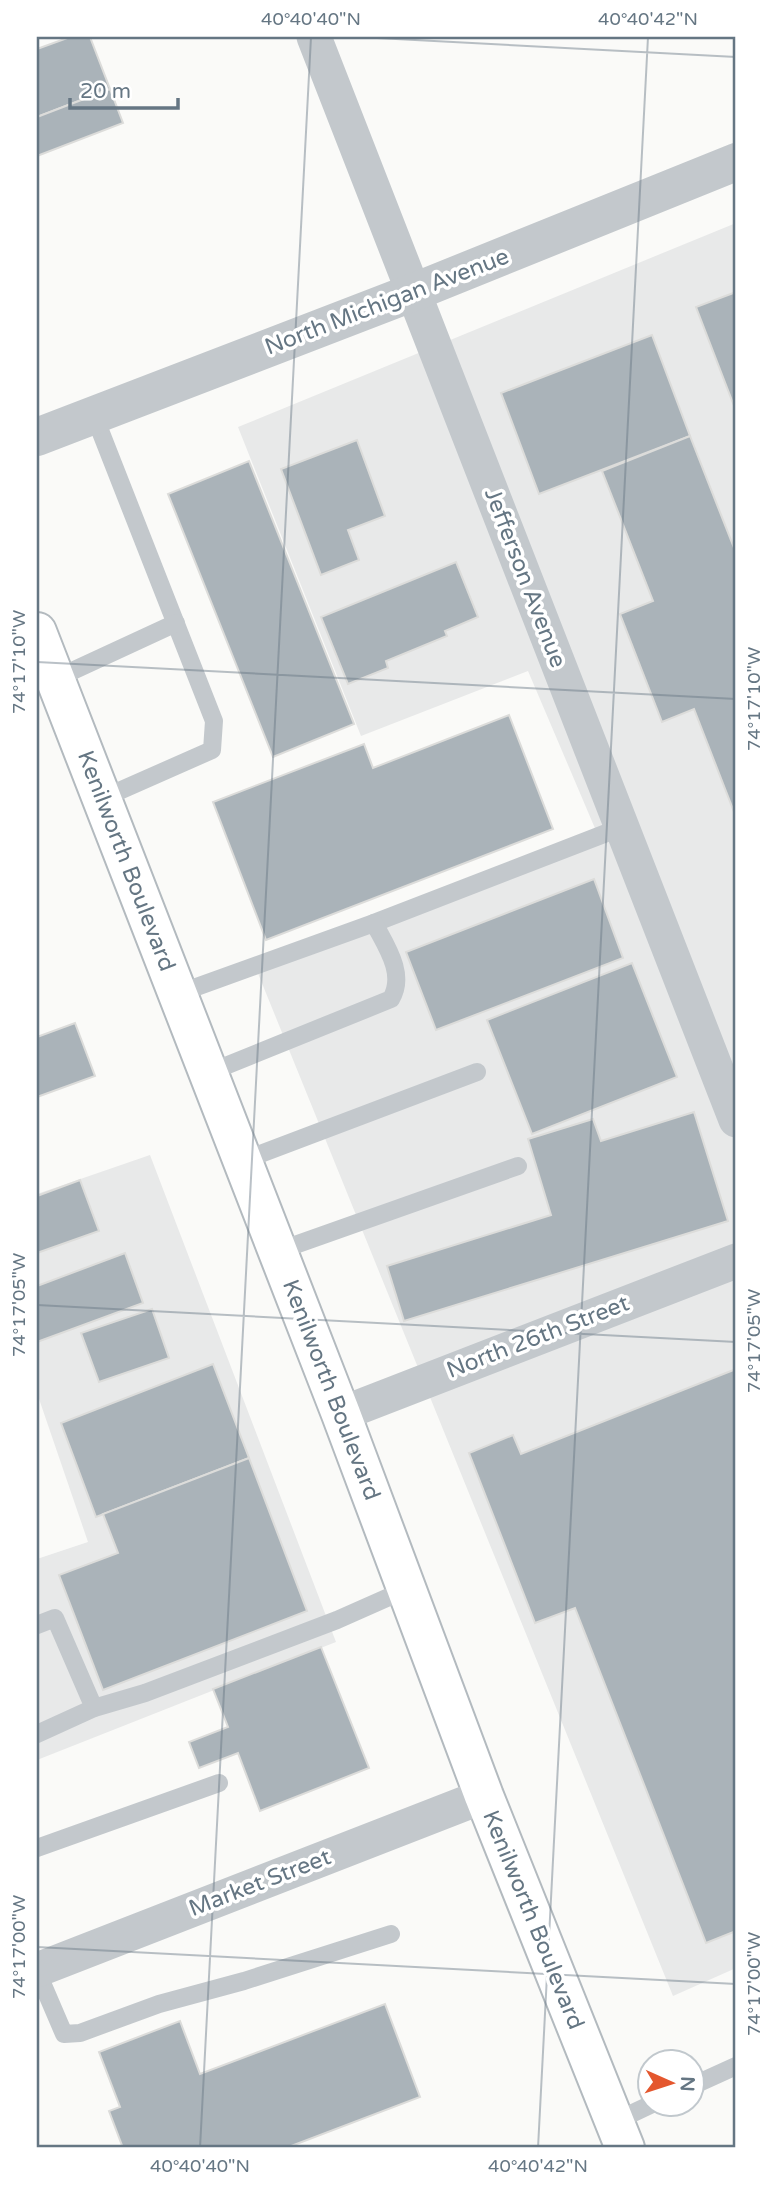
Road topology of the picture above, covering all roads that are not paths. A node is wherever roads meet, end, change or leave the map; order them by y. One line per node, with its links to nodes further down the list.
1 (314, 37): 3 (street, Jefferson Avenue)
2 (736, 162): 3 (street, North Michigan Avenue)
3 (414, 292): 4 (street, North Michigan Avenue); 10 (street, Jefferson Avenue)
4 (94, 415): 5 (street, North Michigan Avenue); 6 (lane)
5 (37, 437)
6 (176, 623): 8 (lane); 9 (lane)
7 (37, 632): 8 (main road, Kenilworth Boulevard)
8 (55, 679): 9 (main road, Kenilworth Boulevard)
9 (101, 799): 12 (main road, Kenilworth Boulevard)
10 (622, 827): 11 (lane); 15 (street, Jefferson Avenue)
11 (374, 923): 12 (lane); 14 (lane)
12 (177, 994): 14 (main road, Kenilworth Boulevard)
13 (477, 1072): 16 (lane)
14 (208, 1073): 16 (main road, Kenilworth Boulevard)
15 (736, 1120)
16 (242, 1161): 18 (main road, Kenilworth Boulevard)
17 (518, 1166): 18 (lane)
18 (278, 1251): 20 (main road, Kenilworth Boulevard)
19 (736, 1261): 20 (street, North 26th Street)
20 (341, 1414): 21 (main road, Kenilworth Boulevard)
21 (407, 1590): 23 (lane); 26 (main road, Kenilworth Boulevard)
22 (37, 1625): 23 (lane)
23 (94, 1708): 24 (lane)
24 (37, 1734)
25 (219, 1783): 27 (lane)
26 (484, 1796): 29 (street, Market Street); 33 (main road, Kenilworth Boulevard)
27 (37, 1848)
28 (391, 1934): 29 (lane)
29 (37, 1970)
30 (736, 2066): 31 (lane)
31 (706, 2080)
32 (638, 2118): 33 (lane)
33 (620, 2135)

